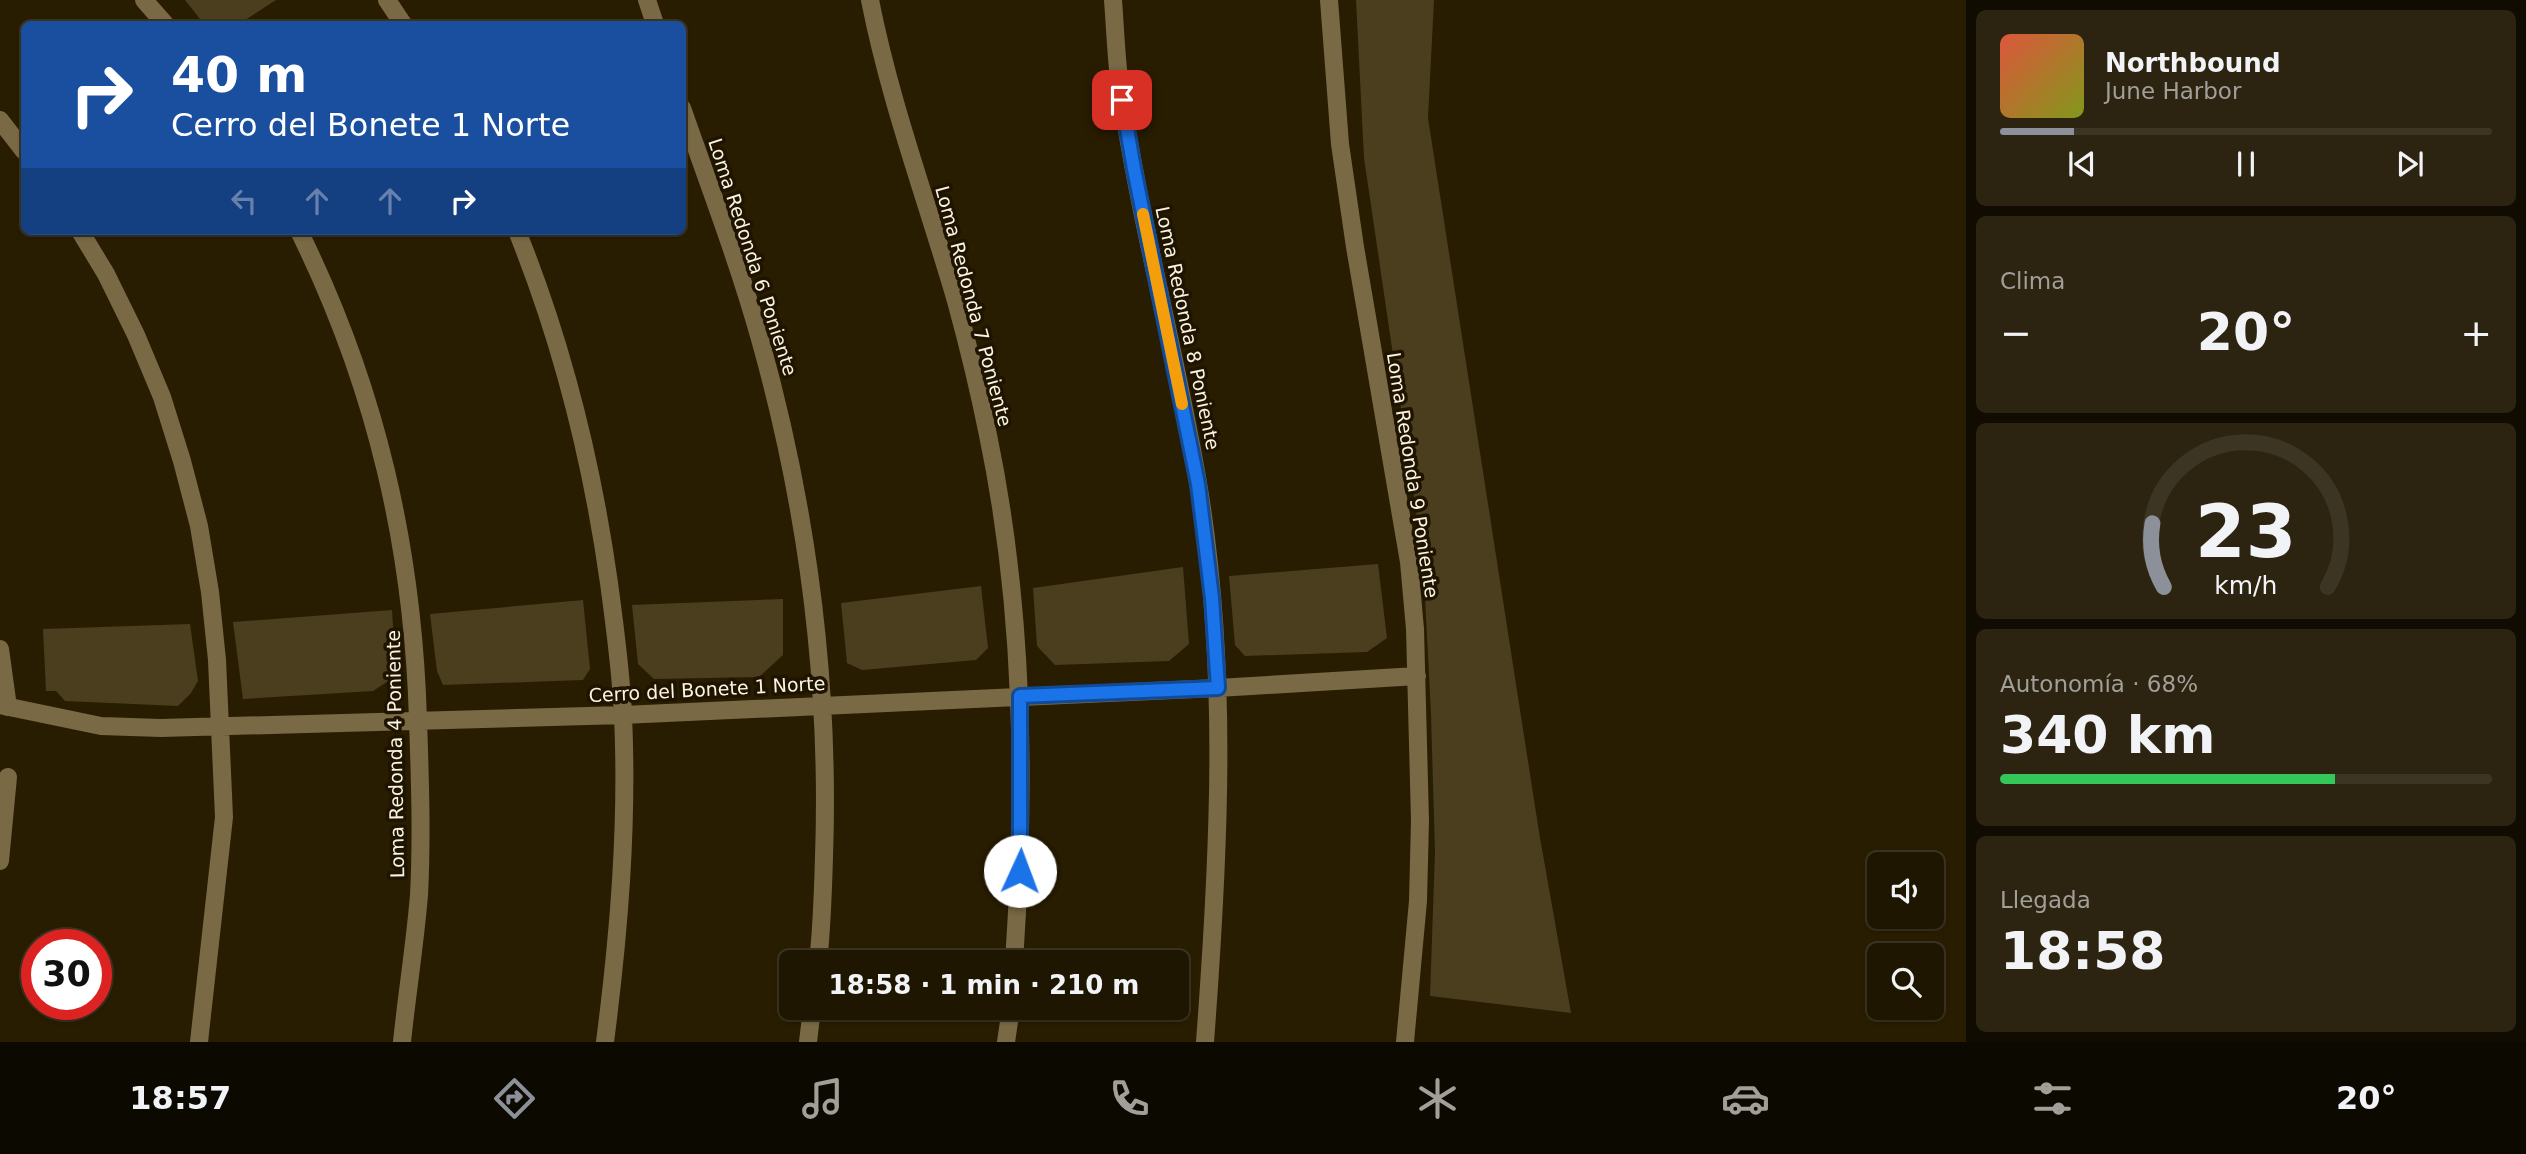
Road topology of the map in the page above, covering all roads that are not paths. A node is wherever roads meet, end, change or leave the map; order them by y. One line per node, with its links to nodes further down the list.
1 (144, 0): 7 (street)
2 (387, 0): 8 (street)
3 (647, 0): 9 (street)
4 (870, 0): 19 (street, Loma Redonda 7 Poniente)
5 (1113, 0): 18 (street, Loma Redonda 8 Poniente)
6 (1329, 0): 17 (street, Loma Redonda 9 Poniente)
7 (162, 21)
8 (401, 21)
9 (654, 21)
10 (686, 119): 20 (street, Loma Redonda 6 Poniente)
11 (0, 120): 12 (street)
12 (21, 146)
13 (82, 235): 24 (street)
14 (301, 235): 23 (street, Loma Redonda 4 Poniente)
15 (518, 235): 22 (street)
16 (0, 649): 21 (street)
17 (1417, 676): 18 (street, Cerro del Bonete 1 Norte); 37 (street, Loma Redonda 9 Poniente)
18 (1218, 688): 19 (street, Cerro del Bonete 1 Norte); 36 (street, Loma Redonda 8 Poniente)
19 (1020, 696): 20 (street, Cerro del Bonete 1 Norte); 28 (street, Loma Redonda 7 Poniente)
20 (822, 705): 22 (street, Cerro del Bonete 1 Norte); 27 (street, Loma Redonda 6 Poniente)
21 (4, 706): 24 (street, Cerro del Bonete 1 Norte)
22 (623, 715): 23 (street, Cerro del Bonete 1 Norte); 33 (street)
23 (418, 721): 24 (street, Cerro del Bonete 1 Norte); 32 (street, Loma Redonda 4 Poniente)
24 (219, 727): 31 (street)
25 (8, 777): 26 (street)
26 (0, 861)
27 (819, 950)
28 (1015, 950)
29 (811, 1020): 34 (street)
30 (1009, 1020): 35 (street)
31 (199, 1042)
32 (402, 1042)
33 (605, 1042)
34 (808, 1042)
35 (1006, 1042)
36 (1206, 1042)
37 (1405, 1042)

